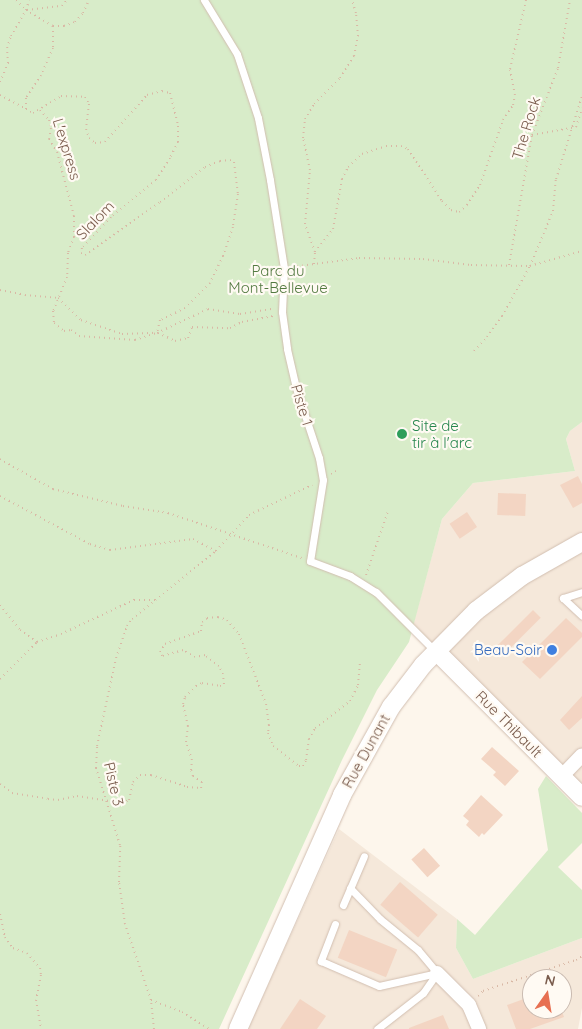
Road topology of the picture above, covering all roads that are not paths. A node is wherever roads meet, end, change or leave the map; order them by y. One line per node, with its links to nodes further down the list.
1 (204, 0): 5 (lane, Piste 1)
2 (582, 542): 5 (street, Rue Dunant)
3 (582, 592): 4 (lane)
4 (582, 616)
5 (436, 651): 7 (street, Rue Thibault); 14 (street, Rue Dunant)
6 (582, 755): 7 (street)
7 (561, 776): 8 (street, Rue Thibault)
8 (582, 798)
9 (364, 856): 10 (lane)
10 (350, 888): 11 (lane); 13 (lane)
11 (343, 905)
12 (335, 924): 13 (lane)
13 (437, 973): 15 (lane); 16 (street)
14 (238, 1029)
15 (378, 1029)
16 (479, 1029)

